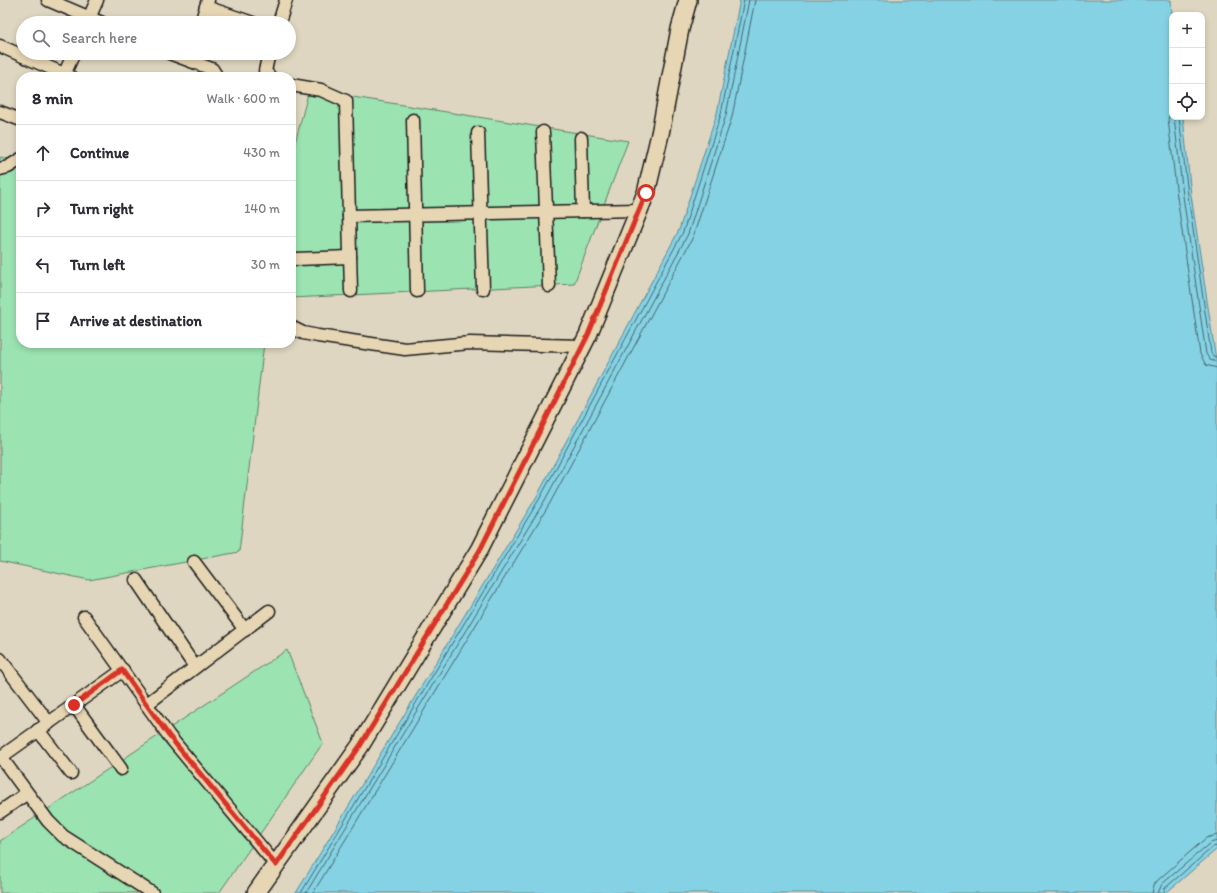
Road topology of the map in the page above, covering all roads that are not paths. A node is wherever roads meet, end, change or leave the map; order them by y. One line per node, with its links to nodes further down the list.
1 (48, 0): 6 (street)
2 (97, 0): 7 (street)
3 (286, 0): 10 (street)
4 (688, 0): 30 (street)
5 (207, 4): 8 (street); 9 (street)
6 (80, 16)
7 (90, 16)
8 (203, 16)
9 (236, 16)
10 (281, 16)
11 (0, 46): 12 (street)
12 (16, 53)
13 (31, 60): 17 (street)
14 (72, 60): 18 (street)
15 (195, 60): 19 (street)
16 (267, 60): 20 (street)
17 (57, 72)
18 (67, 72)
19 (214, 72)
20 (266, 72)
21 (296, 86): 35 (street)
22 (0, 112): 23 (street)
23 (16, 118)
24 (412, 120): 34 (street)
25 (543, 132): 32 (street)
26 (478, 133): 33 (street)
27 (581, 138): 31 (street)
28 (16, 162): 29 (street)
29 (0, 169)
30 (639, 210): 31 (street); 43 (street)
31 (583, 211): 32 (street)
32 (546, 212): 33 (street); 38 (street)
33 (480, 214): 34 (street); 39 (street)
34 (415, 215): 35 (street); 41 (street)
35 (349, 216): 36 (street)
36 (350, 257): 37 (street); 40 (street)
37 (296, 259)
38 (549, 286)
39 (483, 289)
40 (351, 291)
41 (417, 291)
42 (296, 330): 43 (street)
43 (582, 346): 61 (street)
44 (194, 562): 48 (street)
45 (136, 580): 50 (street)
46 (269, 611): 48 (street)
47 (84, 617): 51 (street)
48 (245, 630): 50 (street)
49 (0, 659): 54 (street)
50 (195, 667): 52 (street)
51 (122, 670): 52 (street); 53 (street)
52 (147, 704): 61 (street)
53 (74, 705): 54 (street); 57 (street)
54 (49, 723): 55 (street)
55 (38, 730): 56 (street); 58 (street)
56 (0, 757): 59 (street)
57 (121, 769)
58 (71, 773)
59 (26, 794): 60 (street); 62 (street)
60 (0, 812)
61 (276, 865): 63 (street)
62 (152, 893)
63 (256, 893)

